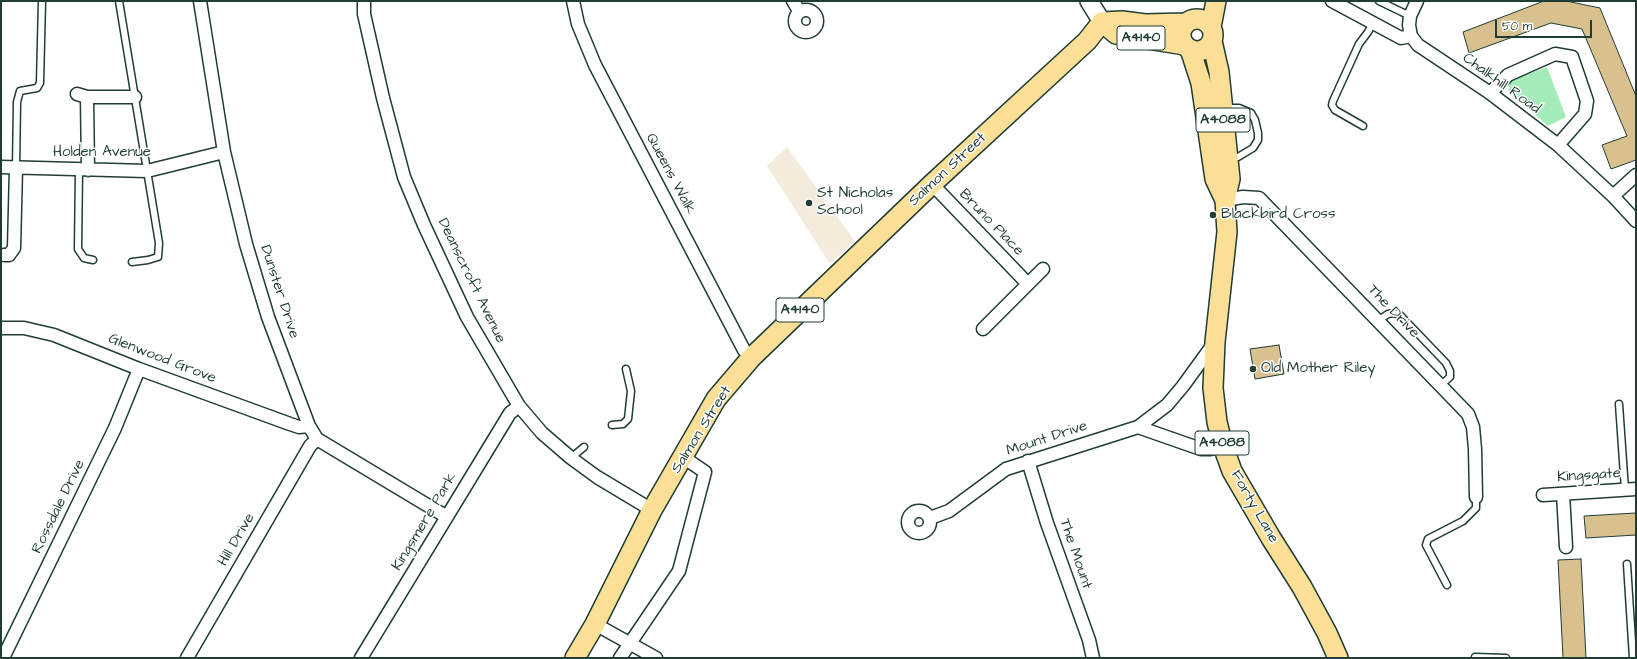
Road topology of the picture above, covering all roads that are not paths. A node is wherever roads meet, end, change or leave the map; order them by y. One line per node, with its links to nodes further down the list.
1 (42, 1): 29 (lane)
2 (119, 1): 22 (lane)
3 (200, 1): 26 (street, Dunster Drive)
4 (364, 1): 51 (street, Deanscroft Avenue)
5 (573, 1): 46 (street, Queens Walk)
6 (793, 1): 13 (street)
7 (1089, 1): 15 (main road)
8 (1203, 1): 16 (main road)
9 (1216, 1): 18 (main road, A4088)
10 (1332, 1): 17 (street)
11 (1379, 1): 14 (lane)
12 (1417, 1): 14 (street)
13 (799, 11)
14 (1410, 16): 19 (street)
15 (1102, 22): 16 (main road, A4140); 20 (main road, A4140); 33 (main road, Salmon Street / A4140)
16 (1188, 22): 18 (main road); 20 (main road)
17 (1374, 22): 19 (street); 24 (lane)
18 (1212, 34): 20 (main road); 23 (main road, Forty Lane / A4088)
19 (1411, 36): 21 (street, Chalkhill Road)
20 (1188, 47): 35 (main road, Forty Lane / A4088)
21 (1490, 93): 25 (street, Chalkhill Road); 25 (street)
22 (135, 97): 30 (street); 31 (lane)
23 (1222, 108): 27 (main road, Forty Lane / A4088); 27 (lane)
24 (1363, 126)
25 (1558, 145): 34 (street, Chalkhill Road)
26 (224, 152): 31 (street, Holden Avenue); 53 (street, Dunster Drive)
27 (1227, 159): 35 (main road, Forty Lane / A4088)
28 (1, 167): 29 (street, Holden Avenue)
29 (16, 168): 30 (street, Holden Avenue); 37 (street)
30 (84, 170): 31 (street, Holden Avenue); 38 (lane)
31 (147, 171): 39 (lane)
32 (1636, 175): 34 (street)
33 (932, 184): 41 (street, Bruno Place); 46 (main road, Salmon Street / A4140)
34 (1614, 196): 36 (street, Chalkhill Road)
35 (1224, 200): 42 (street, The Drive); 45 (main road, Forty Lane / A4088)
36 (1636, 221)
37 (4, 255)
38 (93, 260)
39 (132, 262)
40 (1043, 269): 41 (street)
41 (1028, 284): 44 (street)
42 (1379, 320): 49 (street, The Drive); 49 (lane)
43 (1, 328): 47 (street, Glenwood Grove)
44 (983, 329)
45 (1215, 342): 54 (street, Mount Drive); 56 (main road, Forty Lane / A4088)
46 (751, 358): 58 (main road, Salmon Street / A4140)
47 (140, 369): 53 (street, Glenwood Grove); 74 (street, Rossdale Drive)
48 (626, 369): 52 (lane)
49 (1441, 385): 64 (street, The Drive)
50 (1619, 404): 61 (lane)
51 (519, 406): 59 (street, Deanscroft Avenue); 66 (street, Kingsmere Park)
52 (612, 425)
53 (310, 426): 55 (street, Dunster Drive)
54 (1138, 427): 56 (street); 60 (street, Mount Drive)
55 (317, 439): 66 (street); 75 (street, Hill Drive)
56 (1223, 446): 81 (main road, Forty Lane / A4088)
57 (584, 447): 59 (lane)
58 (683, 457): 65 (main road, Salmon Street / A4140); 72 (street)
59 (571, 458): 65 (street, Deanscroft Avenue)
60 (1028, 461): 67 (street, Mount Drive); 80 (street, The Mount)
61 (1630, 489): 62 (street, Kingsgate)
62 (1563, 494): 63 (street, Kingsgate); 68 (street)
63 (1543, 495)
64 (1476, 497): 70 (lane)
65 (652, 510): 71 (main road, Salmon Street / A4140)
66 (447, 517): 76 (street, Kingsmere Park)
67 (930, 518)
68 (1566, 547)
69 (1627, 564): 83 (lane)
70 (1447, 585)
71 (595, 624): 72 (street); 77 (main road, Salmon Street / A4140)
72 (630, 642): 78 (street); 79 (street)
73 (1476, 657): 82 (lane)
74 (3, 658)
75 (187, 658)
76 (361, 658)
77 (575, 658)
78 (620, 658)
79 (656, 658)
80 (1093, 658)
81 (1338, 658)
82 (1506, 658)
83 (1633, 658)

